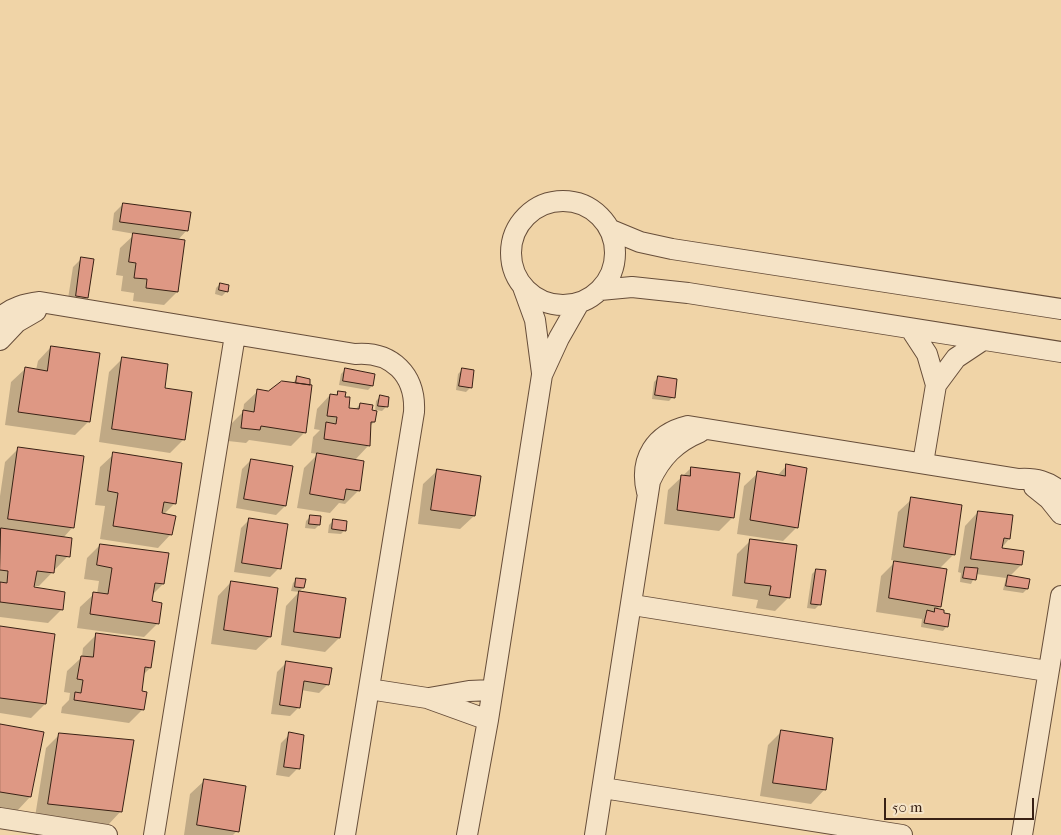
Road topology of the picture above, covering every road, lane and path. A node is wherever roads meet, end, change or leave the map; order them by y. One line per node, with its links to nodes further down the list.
1 (611, 230): 2 (street); 3 (street); 6 (street)
2 (522, 286): 4 (street); 13 (street)
3 (600, 290): 4 (street); 8 (street)
4 (579, 303): 13 (street)
5 (54, 305): 7 (street); 9 (street); 10 (street)
6 (1061, 310)
7 (0, 318)
8 (910, 328): 11 (street); 14 (street)
9 (235, 335): 22 (street); 30 (street)
10 (0, 340)
11 (983, 340): 12 (street); 14 (street)
12 (1061, 352)
13 (542, 375): 23 (street)
14 (936, 385): 15 (street)
15 (923, 463): 16 (street); 20 (street)
16 (1019, 479): 17 (street); 18 (street)
17 (1061, 492)
18 (1061, 514)
19 (1061, 596): 21 (street)
20 (633, 605): 21 (street); 26 (street)
21 (1047, 671): 35 (street)
22 (368, 689): 24 (street); 31 (street)
23 (492, 690): 24 (street); 25 (street)
24 (427, 698): 25 (street)
25 (488, 720): 32 (street)
26 (603, 788): 28 (street); 33 (street)
27 (0, 818): 29 (street)
28 (783, 826): 34 (street)
29 (107, 835)
30 (154, 835)
31 (345, 835)
32 (467, 835)
33 (595, 835)
34 (902, 835)
35 (1022, 835)

